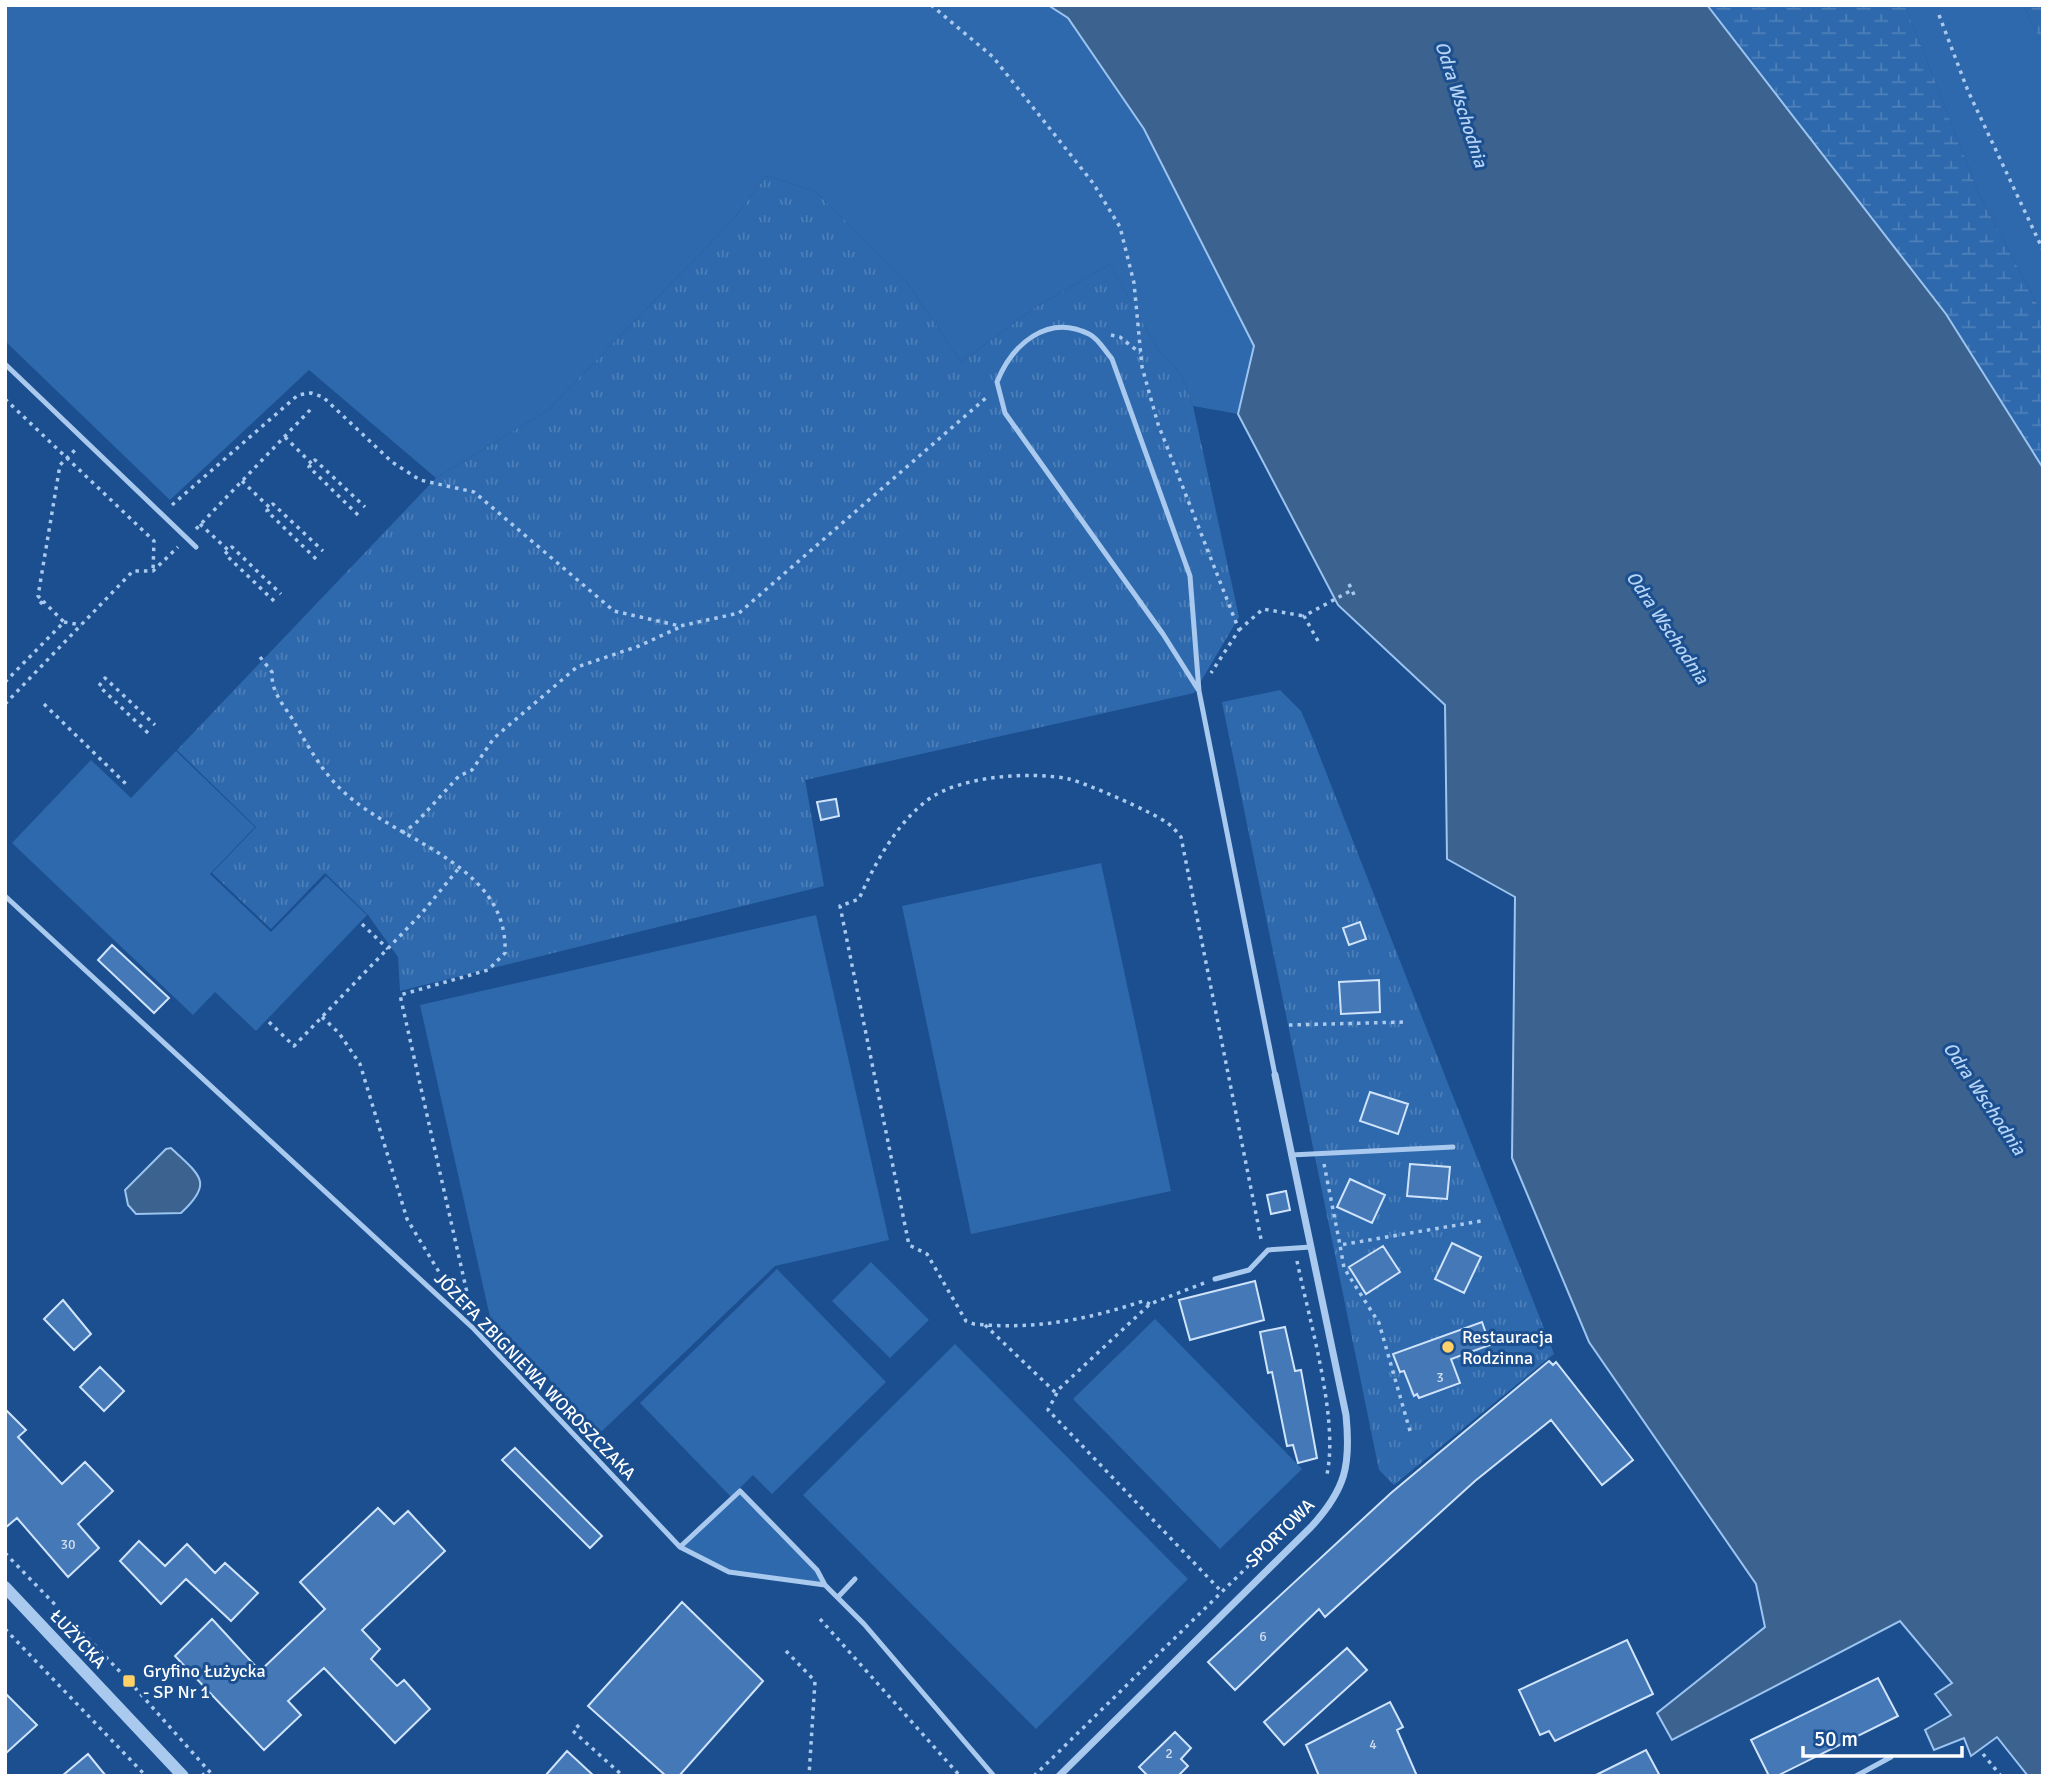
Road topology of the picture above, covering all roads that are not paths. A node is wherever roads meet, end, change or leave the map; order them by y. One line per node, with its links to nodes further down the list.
1 (5, 364): 2 (lane)
2 (196, 547)
3 (1199, 691): 3 (lane); 5 (lane)
4 (5, 896): 10 (lane, JÓZEFA ZBIGNIEWA WOROSZCZAKA)
5 (1275, 1075): 7 (street, SPORTOWA)
6 (1453, 1147): 7 (lane)
7 (1291, 1155): 8 (street, SPORTOWA)
8 (1311, 1247): 9 (lane); 18 (street, SPORTOWA)
9 (1215, 1279)
10 (680, 1547): 12 (lane, JÓZEFA ZBIGNIEWA WOROSZCZAKA); 12 (lane)
11 (855, 1579): 14 (lane)
12 (825, 1586): 14 (lane)
13 (5, 1587): 16 (street, ŁUŻYCKA)
14 (838, 1597): 17 (lane)
15 (1891, 1757): 19 (lane)
16 (183, 1776)
17 (995, 1776)
18 (1059, 1776)
19 (1856, 1776)

